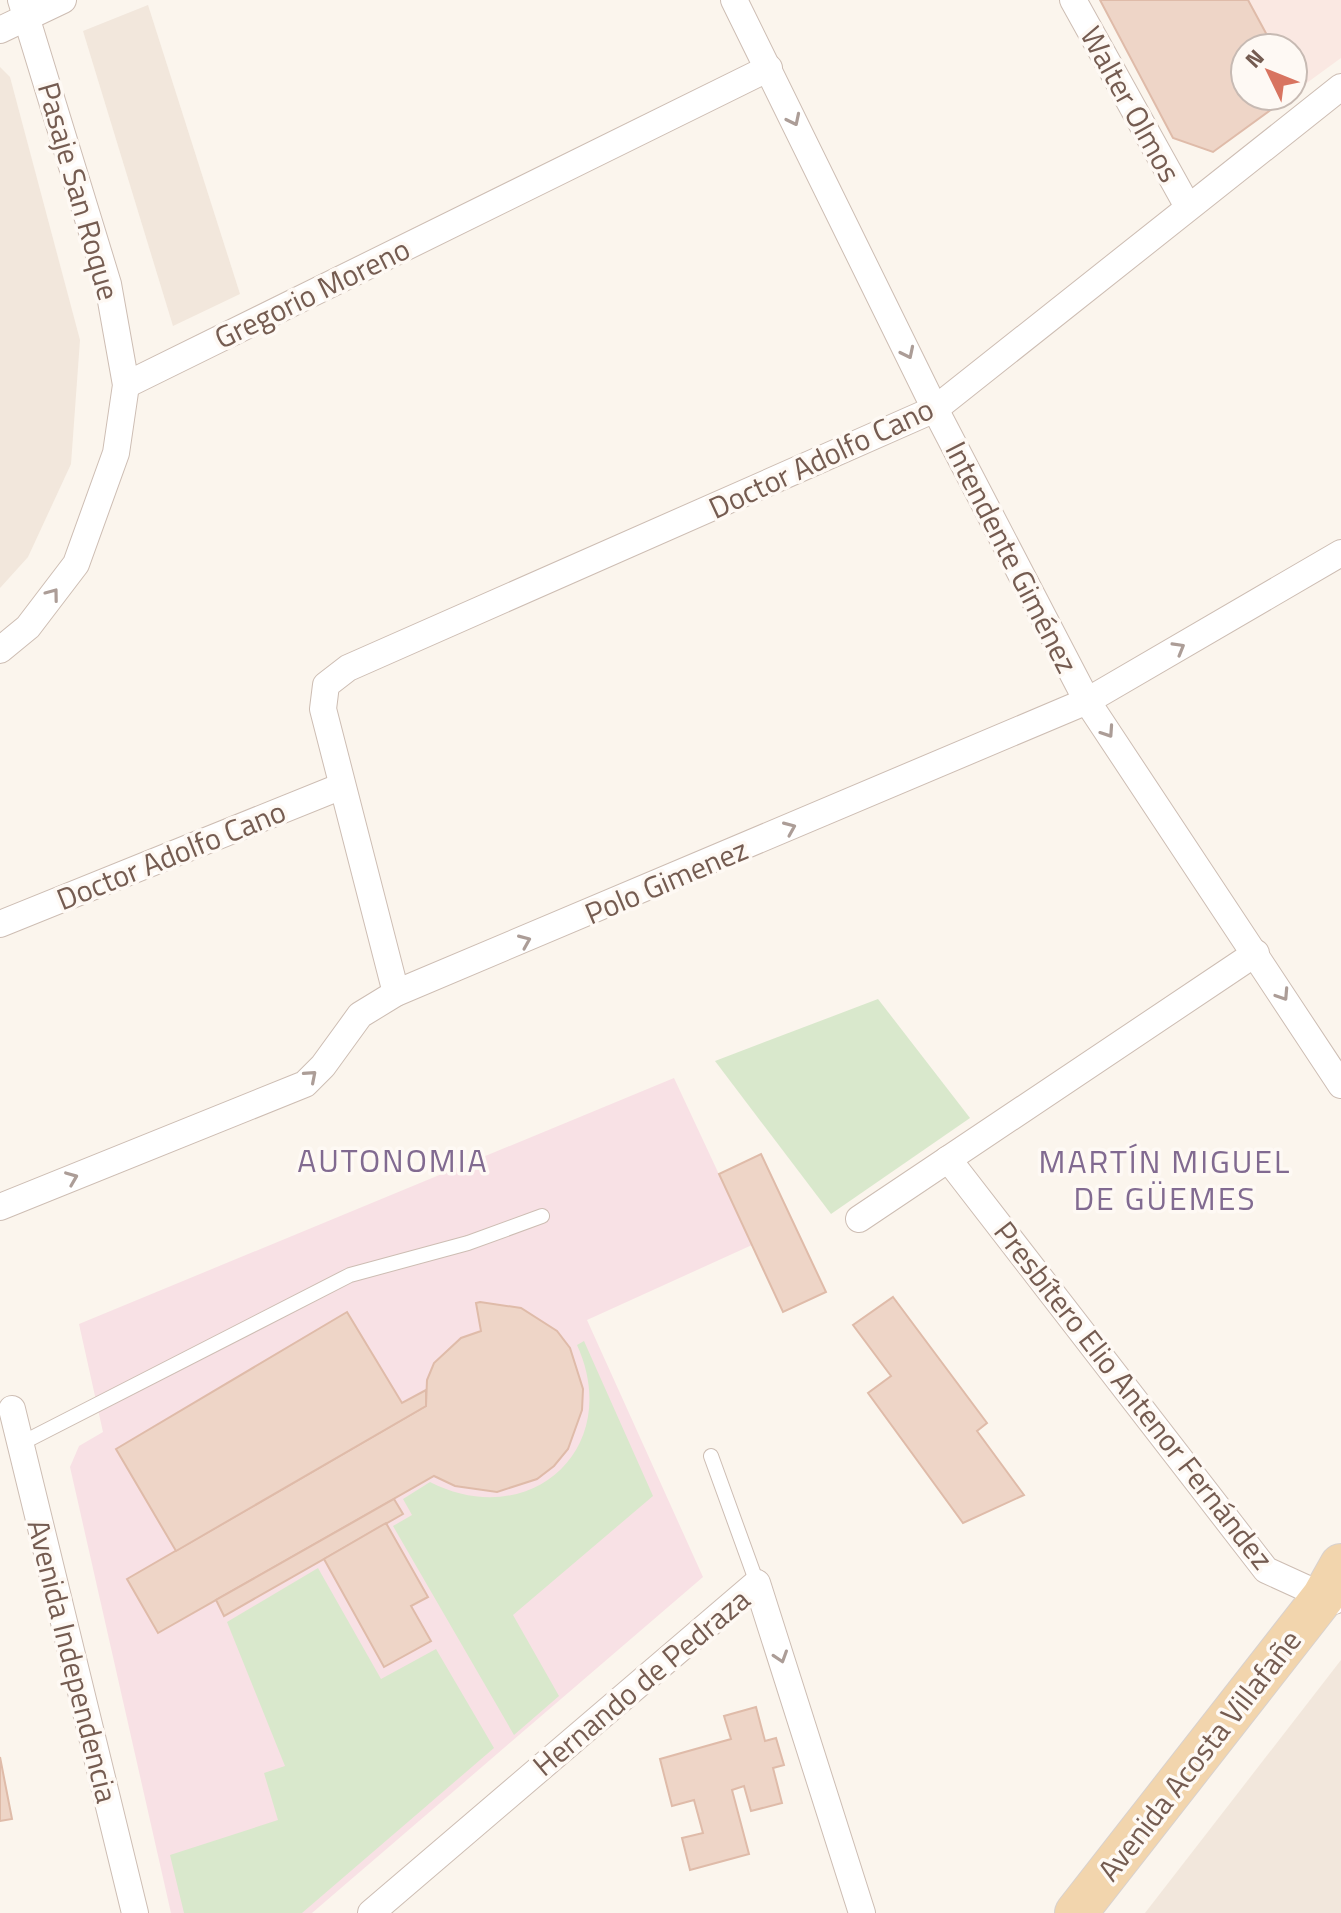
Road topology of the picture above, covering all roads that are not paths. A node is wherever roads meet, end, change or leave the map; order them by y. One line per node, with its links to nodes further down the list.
1 (63, 0): 4 (street)
2 (734, 0): 6 (street, Intendente Giménez)
3 (1073, 0): 8 (street, Walter Olmos)
4 (25, 8): 5 (street); 9 (street, Pasaje San Roque)
5 (0, 30)
6 (769, 68): 9 (street, Gregorio Moreno); 10 (street, Intendente Giménez, one-way to 10)
7 (1341, 87): 8 (street, Doctor Adolfo Cano)
8 (1188, 207): 10 (street, Doctor Adolfo Cano)
9 (126, 385): 12 (street, one-way to 9)
10 (935, 409): 13 (street, Intendente Giménez); 14 (street, Doctor Adolfo Cano)
11 (1341, 553): 13 (street, Polo Gimenez, one-way to 11)
12 (0, 650)
13 (1087, 701): 16 (street, Intendente Giménez, one-way to 16); 17 (street, Polo Gimenez, one-way to 13)
14 (342, 786): 15 (street, Doctor Adolfo Cano); 17 (street)
15 (0, 924)
16 (1256, 953): 18 (street, Intendente Giménez, one-way to 18); 19 (street)
17 (396, 993): 20 (street, Polo Gimenez, one-way to 17)
18 (1341, 1085)
19 (948, 1159): 22 (street); 27 (street, Presbítero Elio Antenor Fernández)
20 (0, 1207)
21 (542, 1216): 24 (lane)
22 (859, 1219)
23 (12, 1409): 24 (street, Avenida Independencia)
24 (20, 1444): 28 (street, Avenida Independencia)
25 (711, 1456): 26 (lane)
26 (757, 1583): 29 (street, Hernando de Pedraza); 30 (street, Hernando de Pedraza, one-way to 30)
27 (1336, 1586): 31 (main road, Avenida Acosta Villafañe)
28 (135, 1913)
29 (371, 1913)
30 (862, 1913)
31 (1076, 1913)

